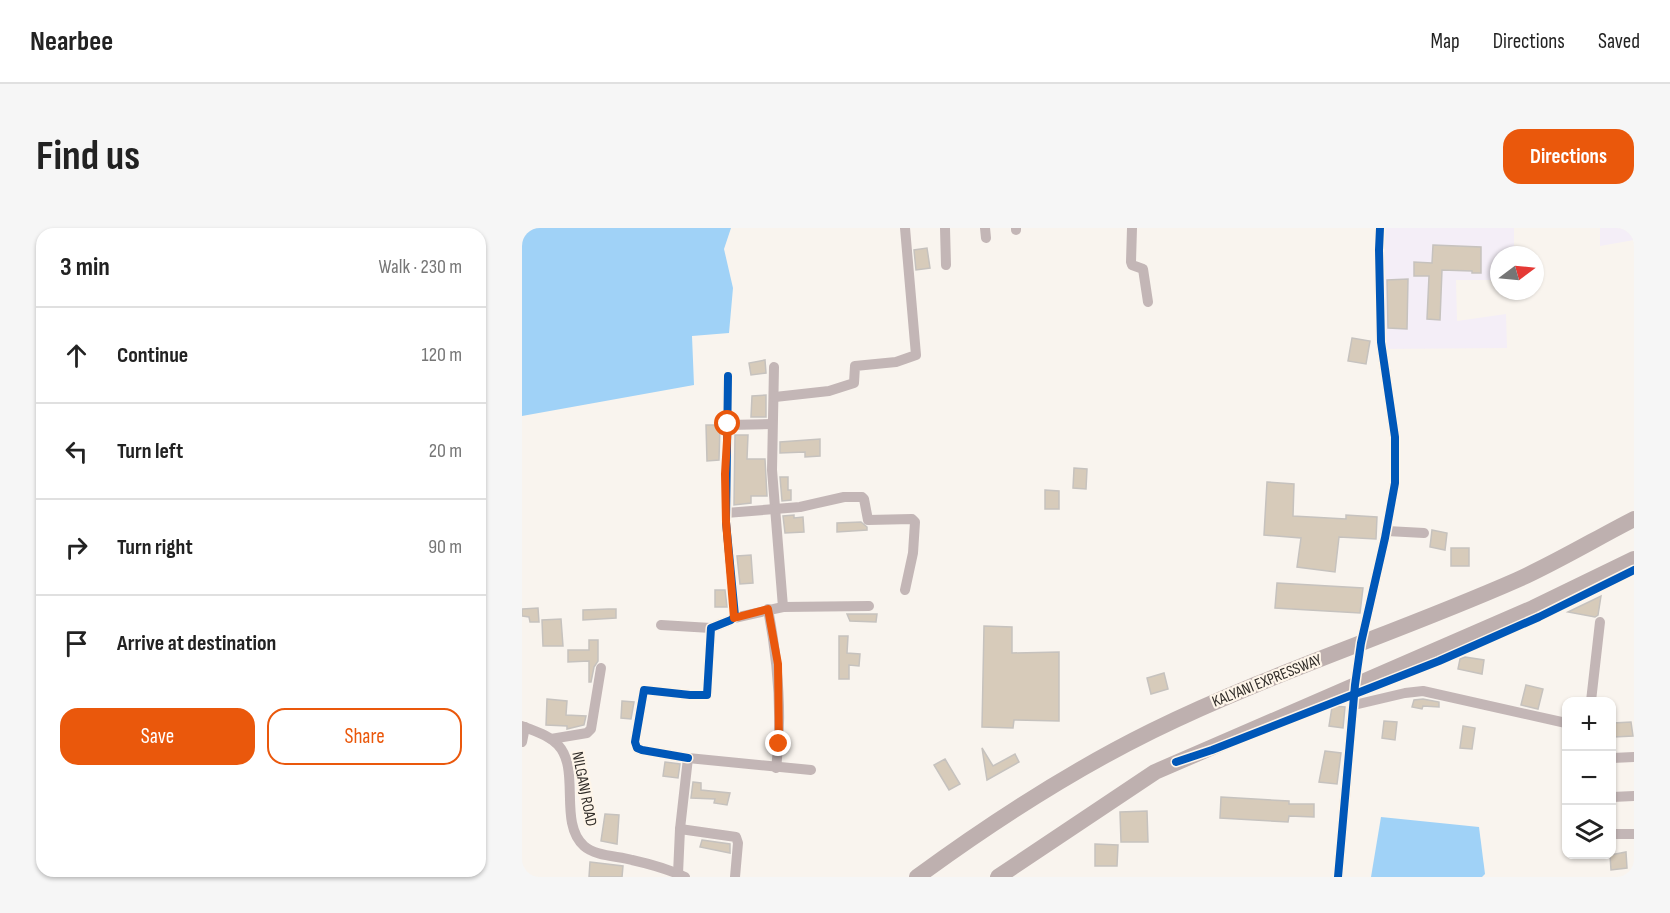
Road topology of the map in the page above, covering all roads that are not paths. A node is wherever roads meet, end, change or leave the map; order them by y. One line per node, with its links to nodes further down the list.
1 (905, 228): 9 (street)
2 (945, 228): 5 (street)
3 (1132, 228): 6 (street)
4 (1380, 228): 15 (street)
5 (946, 265)
6 (1148, 302)
7 (774, 368): 9 (street)
8 (728, 376): 10 (street)
9 (775, 397): 11 (street)
10 (728, 424): 11 (street); 13 (street)
11 (772, 424): 12 (street)
12 (775, 509): 13 (street); 19 (street); 21 (street)
13 (726, 513): 23 (street)
14 (1634, 519): 27 (highway, KALYANI EXPRESSWAY)
15 (1387, 531): 16 (street); 27 (street)
16 (1424, 533)
17 (1634, 559): 29 (highway)
18 (1634, 570): 29 (street)
19 (905, 590)
20 (869, 606): 21 (street)
21 (783, 607): 22 (street)
22 (768, 609): 23 (street); 38 (street)
23 (734, 618): 26 (street)
24 (1600, 622): 30 (street)
25 (661, 626): 26 (street)
26 (711, 628): 36 (street)
27 (1361, 643): 29 (street); 47 (highway, KALYANI EXPRESSWAY)
28 (601, 668): 33 (street)
29 (1355, 695): 31 (street); 48 (highway); 49 (street)
30 (1592, 697)
31 (1562, 722)
32 (524, 726): 33 (street, NILGANJ ROAD); 34 (street)
33 (551, 739): 45 (street, NILGANJ ROAD)
34 (522, 742)
35 (1634, 757): 37 (street)
36 (688, 758): 38 (street); 42 (street)
37 (1616, 758)
38 (776, 768): 39 (street)
39 (811, 770)
40 (1634, 796): 41 (street)
41 (1616, 797)
42 (680, 829): 45 (street); 46 (street)
43 (1616, 834): 44 (street)
44 (1634, 834)
45 (682, 875)
46 (735, 877)
47 (917, 877)
48 (998, 877)
49 (1338, 877)

